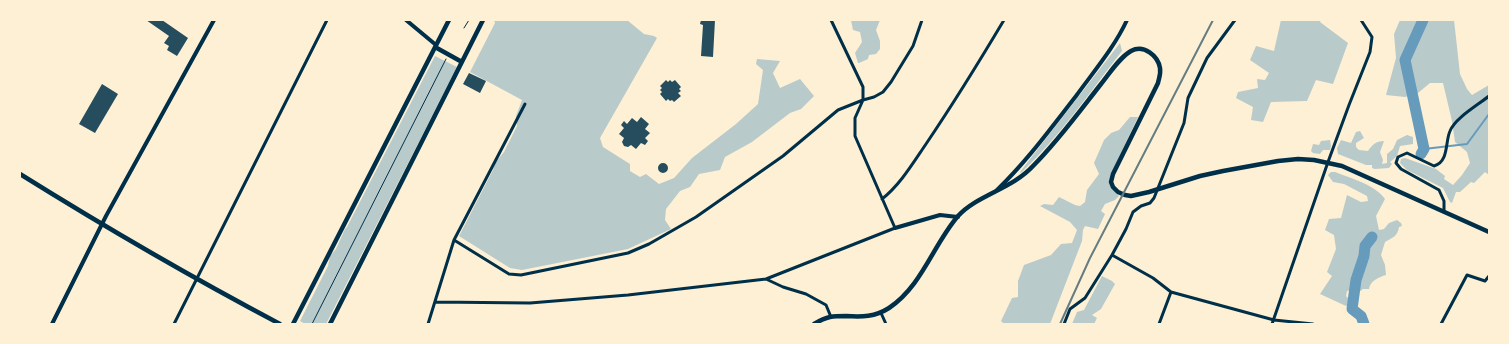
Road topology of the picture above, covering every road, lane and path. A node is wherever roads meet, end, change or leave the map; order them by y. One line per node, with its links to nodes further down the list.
1 (214, 20): 27 (street)
2 (327, 20): 33 (street)
3 (406, 20): 14 (street)
4 (449, 20): 14 (main road)
5 (468, 20): 13 (path)
6 (483, 20): 16 (main road)
7 (831, 20): 18 (street)
8 (922, 20): 18 (street)
9 (1004, 20): 24 (street)
10 (1127, 20): 23 (street)
11 (1235, 20): 22 (street)
12 (1361, 20): 20 (street)
13 (464, 28)
14 (436, 46): 15 (main road); 43 (main road)
15 (448, 55): 16 (main road); 44 (path)
16 (462, 62): 45 (main road)
17 (1489, 96): 25 (street)
18 (863, 100): 24 (street); 30 (street)
19 (525, 104): 30 (street)
20 (1328, 162): 22 (main road); 25 (main road); 39 (street)
21 (20, 174): 27 (main road)
22 (1158, 189): 23 (main road); 31 (street)
23 (994, 193): 26 (main road)
24 (882, 199): 28 (street)
25 (1444, 212): 29 (main road)
26 (958, 216): 28 (street); 37 (main road)
27 (101, 224): 33 (main road); 40 (street)
28 (895, 228): 34 (street)
29 (1489, 232)
30 (454, 240): 36 (street)
31 (1112, 255): 35 (street); 49 (street)
32 (1489, 276): 53 (street)
33 (196, 279): 41 (street); 42 (main road)
34 (766, 279): 36 (street); 38 (street)
35 (1170, 292): 39 (street); 50 (street)
36 (435, 302): 46 (street)
37 (881, 313): 38 (main road); 48 (street)
38 (831, 317): 47 (main road)
39 (1274, 320): 51 (street); 52 (street)
40 (52, 324)
41 (174, 324)
42 (280, 324)
43 (293, 324)
44 (312, 324)
45 (330, 324)
46 (428, 324)
47 (814, 324)
48 (886, 324)
49 (1064, 324)
50 (1159, 324)
51 (1272, 324)
52 (1313, 324)
53 (1441, 324)

